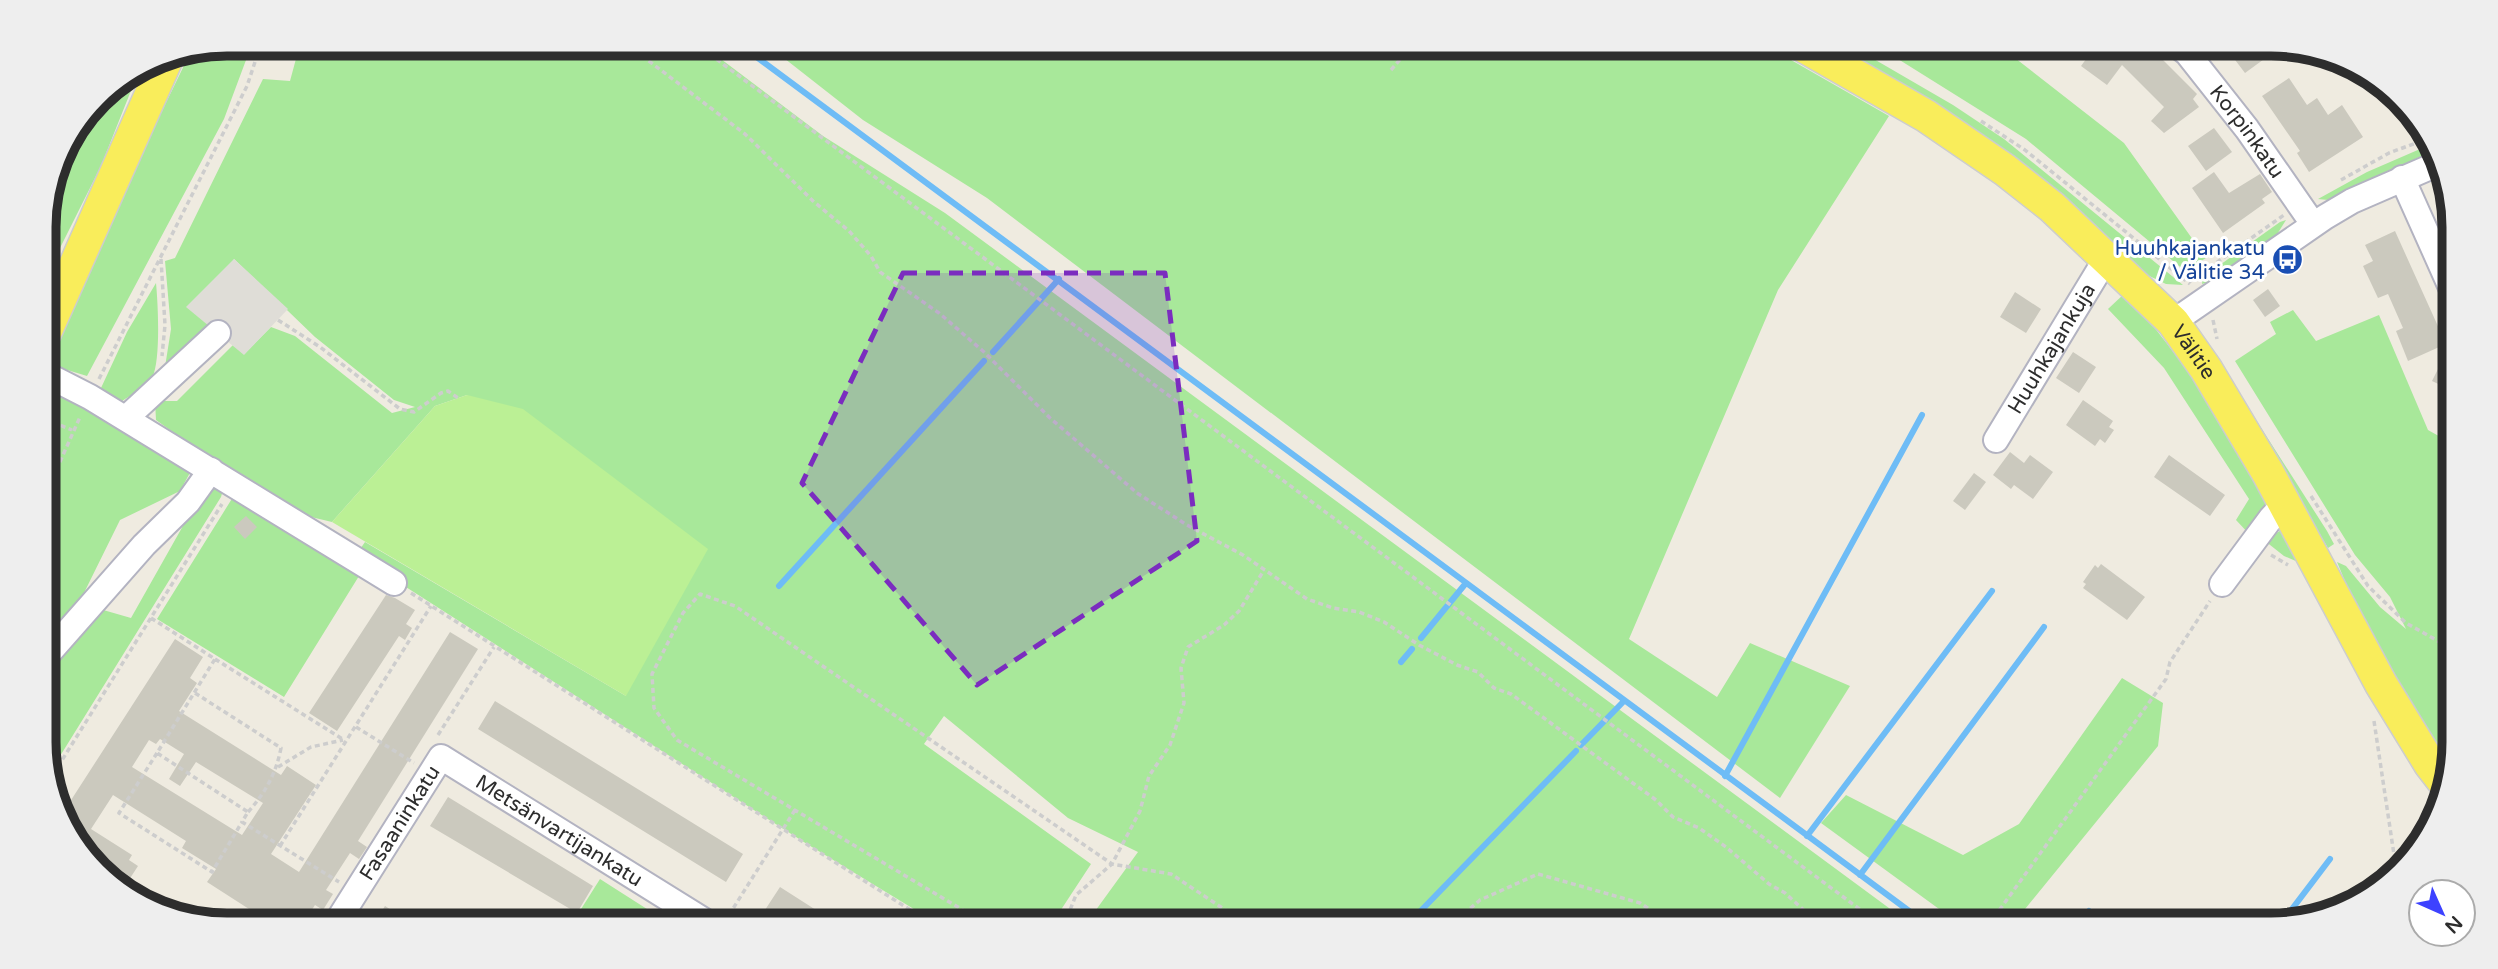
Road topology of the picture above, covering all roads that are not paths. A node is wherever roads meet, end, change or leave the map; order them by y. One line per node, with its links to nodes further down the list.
1 (1821, 56): 7 (main road, Välitie)
2 (2194, 56): 6 (street, Korpinkatu)
3 (162, 69): 9 (main road)
4 (2431, 167): 5 (street)
5 (2402, 178): 6 (street); 8 (street)
6 (2313, 224): 10 (street)
7 (2107, 257): 10 (main road, Välitie); 14 (street, Huuhkajankuja)
8 (2442, 267)
9 (56, 308)
10 (2173, 322): 16 (main road, Välitie)
11 (218, 333): 13 (street)
12 (56, 380): 13 (street)
13 (126, 418): 15 (street)
14 (1996, 440)
15 (211, 470): 17 (street); 19 (street)
16 (2285, 503): 18 (street); 21 (main road, Välitie)
17 (394, 583)
18 (2222, 584)
19 (56, 645)
20 (435, 755): 22 (street, Fasaaninkatu); 23 (street, Metsänvartijankatu)
21 (2439, 775)
22 (342, 913)
23 (704, 913)

